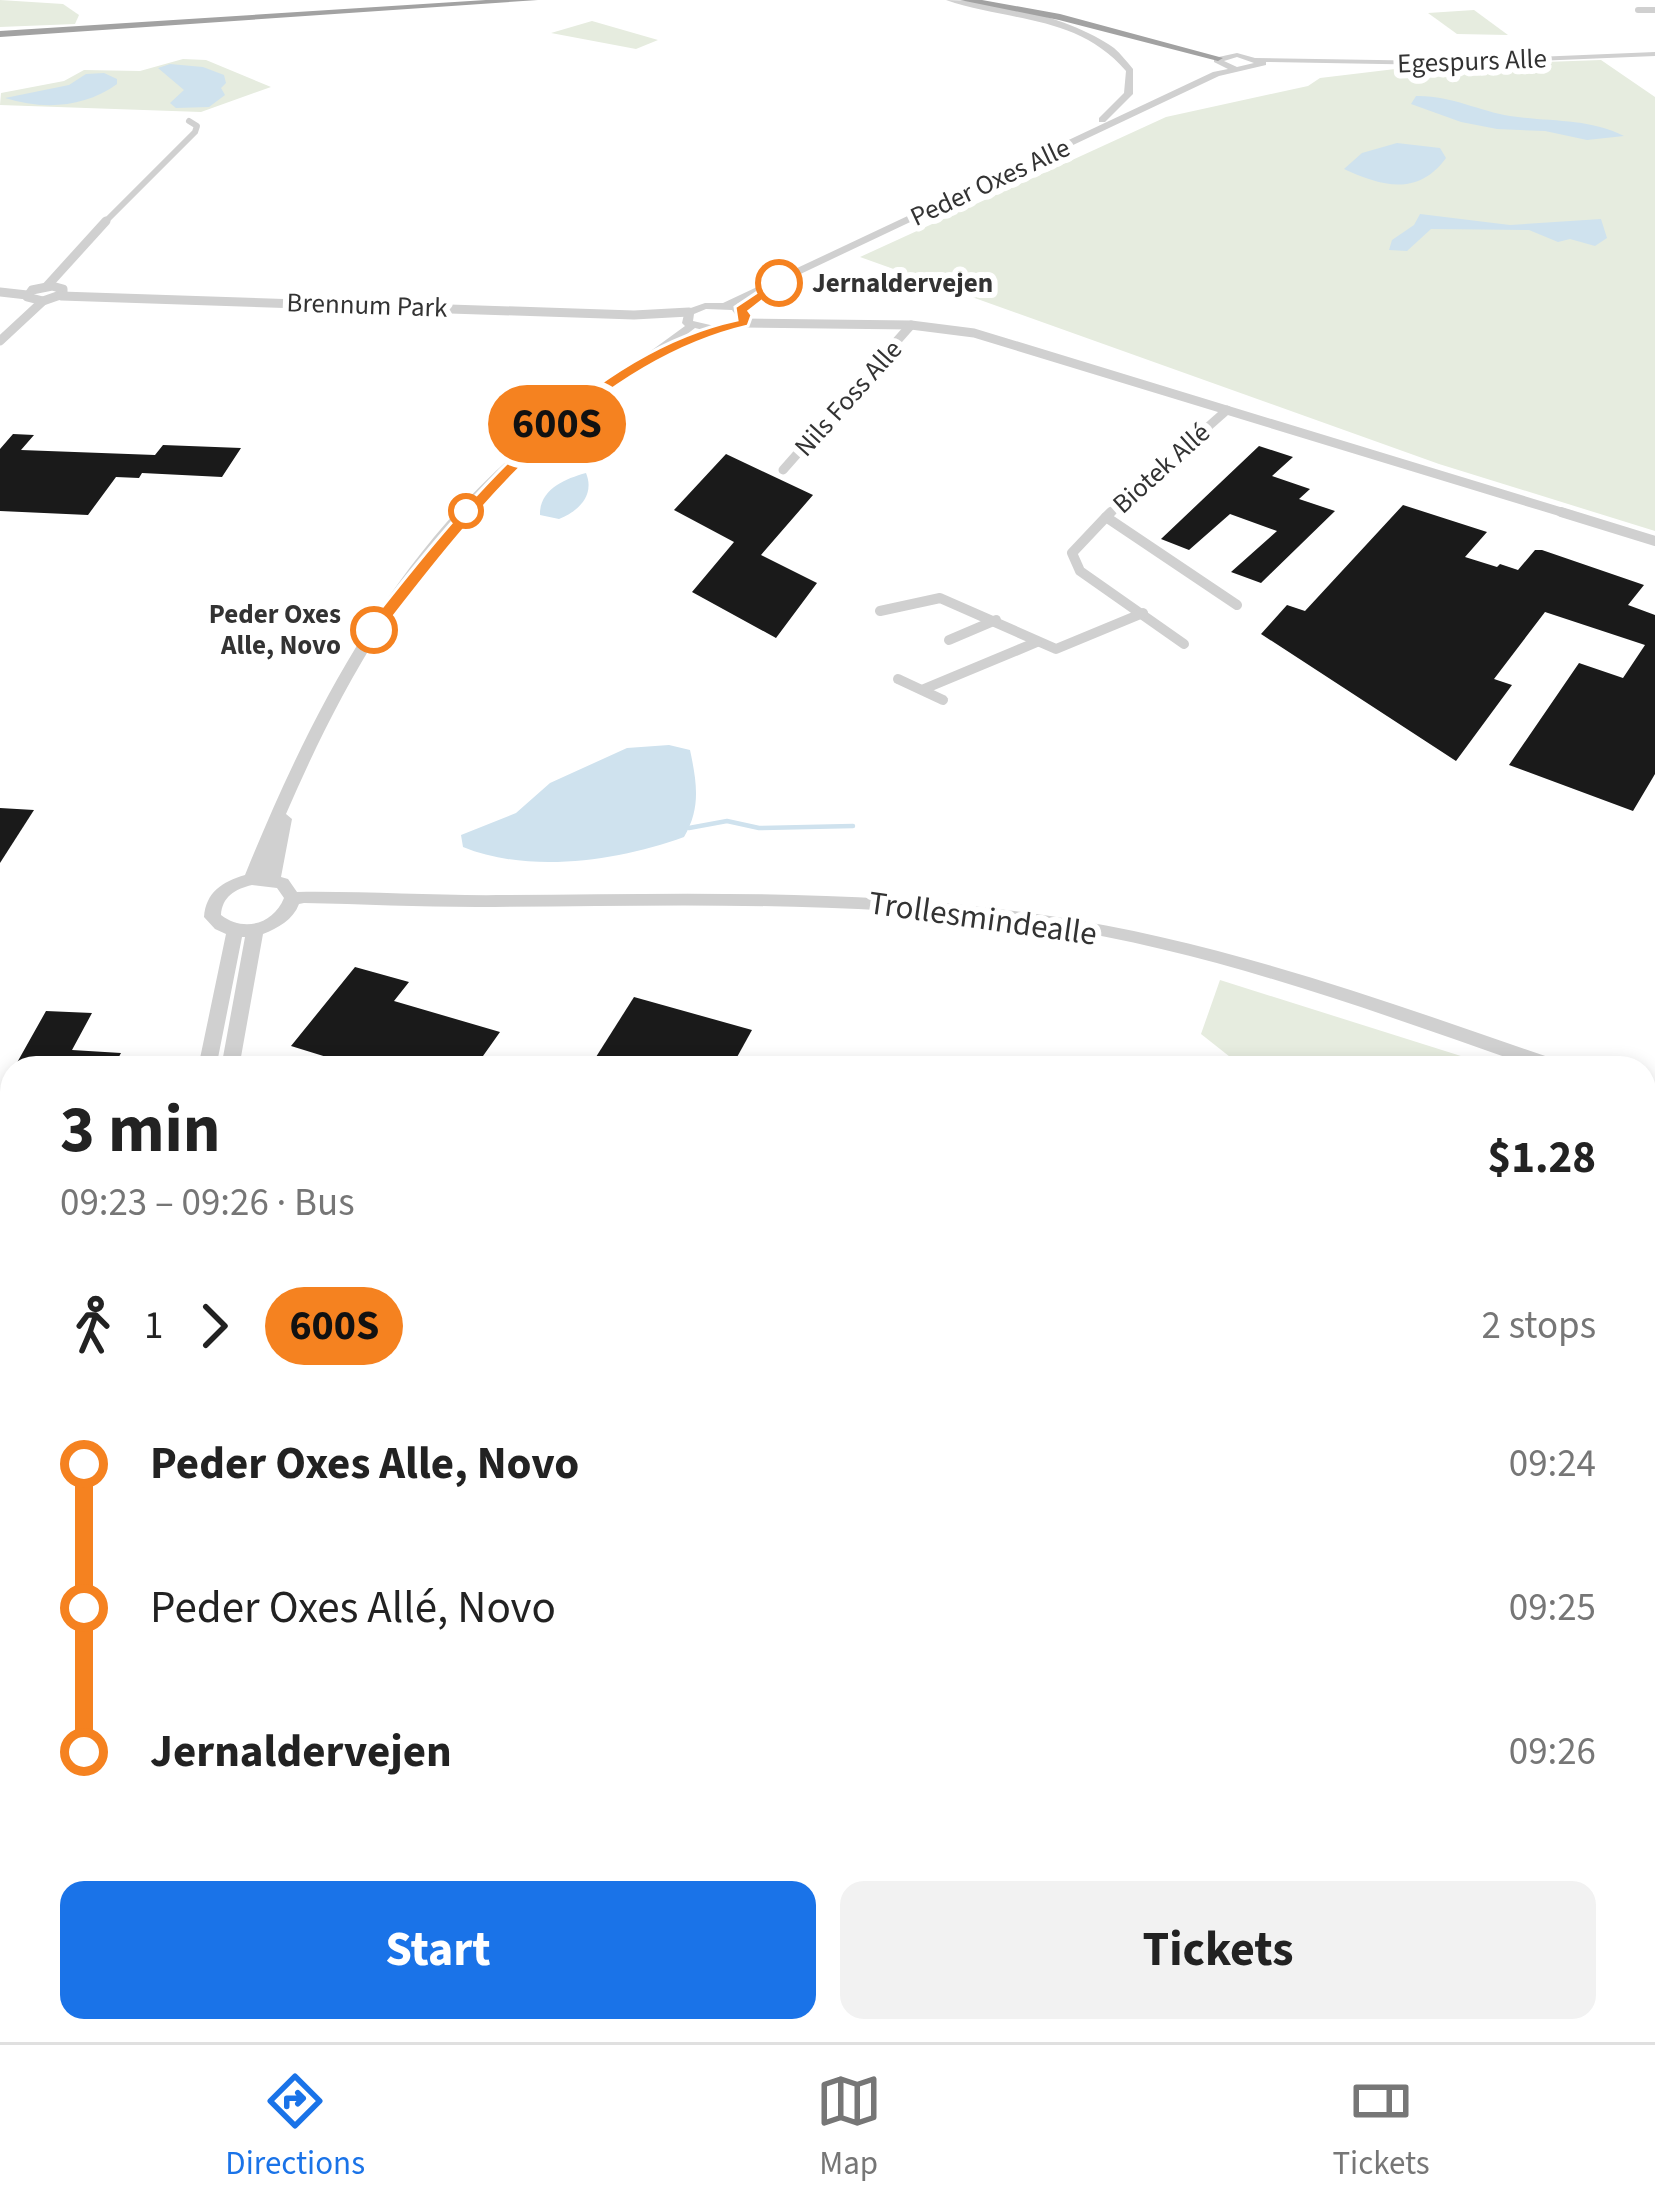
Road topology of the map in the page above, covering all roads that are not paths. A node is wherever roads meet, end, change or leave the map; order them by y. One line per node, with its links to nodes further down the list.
1 (482, 0): 8 (highway)
2 (532, 0): 8 (highway)
3 (950, 0): 14 (street)
4 (965, 0): 12 (highway)
5 (1054, 0): 12 (highway)
6 (1638, 10): 7 (street)
7 (1655, 10)
8 (297, 16): 9 (highway)
9 (0, 34)
10 (1655, 54): 11 (street, Egespurs Alle)
11 (1260, 62): 12 (street); 12 (street, Peder Oxes Alle)
12 (1221, 63): 14 (street, Peder Oxes Alle)
13 (189, 121): 15 (street)
14 (950, 201): 18 (street, Peder Oxes Alle)
15 (57, 290): 17 (street); 17 (street); 19 (street, Brennum Park)
16 (4, 292): 17 (street)
17 (34, 297): 22 (street)
18 (739, 313): 19 (street); 20 (street); 21 (street)
19 (689, 320): 21 (street); 23 (street)
20 (911, 325): 24 (street); 25 (street, Nils Foss Alle)
21 (707, 331): 23 (street)
22 (0, 341)
23 (657, 353): 38 (street)
24 (1227, 410): 26 (street, Biotek Allé); 27 (street)
25 (783, 470)
26 (1106, 517): 28 (street, Biotek Allé); 30 (street)
27 (1655, 541)
28 (1237, 605)
29 (880, 611): 31 (street)
30 (1143, 614): 33 (street); 34 (street)
31 (996, 620): 32 (street); 33 (street)
32 (950, 640)
33 (1037, 642): 36 (street)
34 (1184, 644)
35 (898, 679): 36 (street)
36 (924, 689): 37 (street)
37 (943, 700)
38 (262, 879): 39 (street); 40 (street)
39 (290, 904): 40 (street); 43 (street, Trollesmindealle)
40 (246, 930): 41 (street); 42 (street)
41 (211, 1056)
42 (231, 1056)
43 (1523, 1056)

